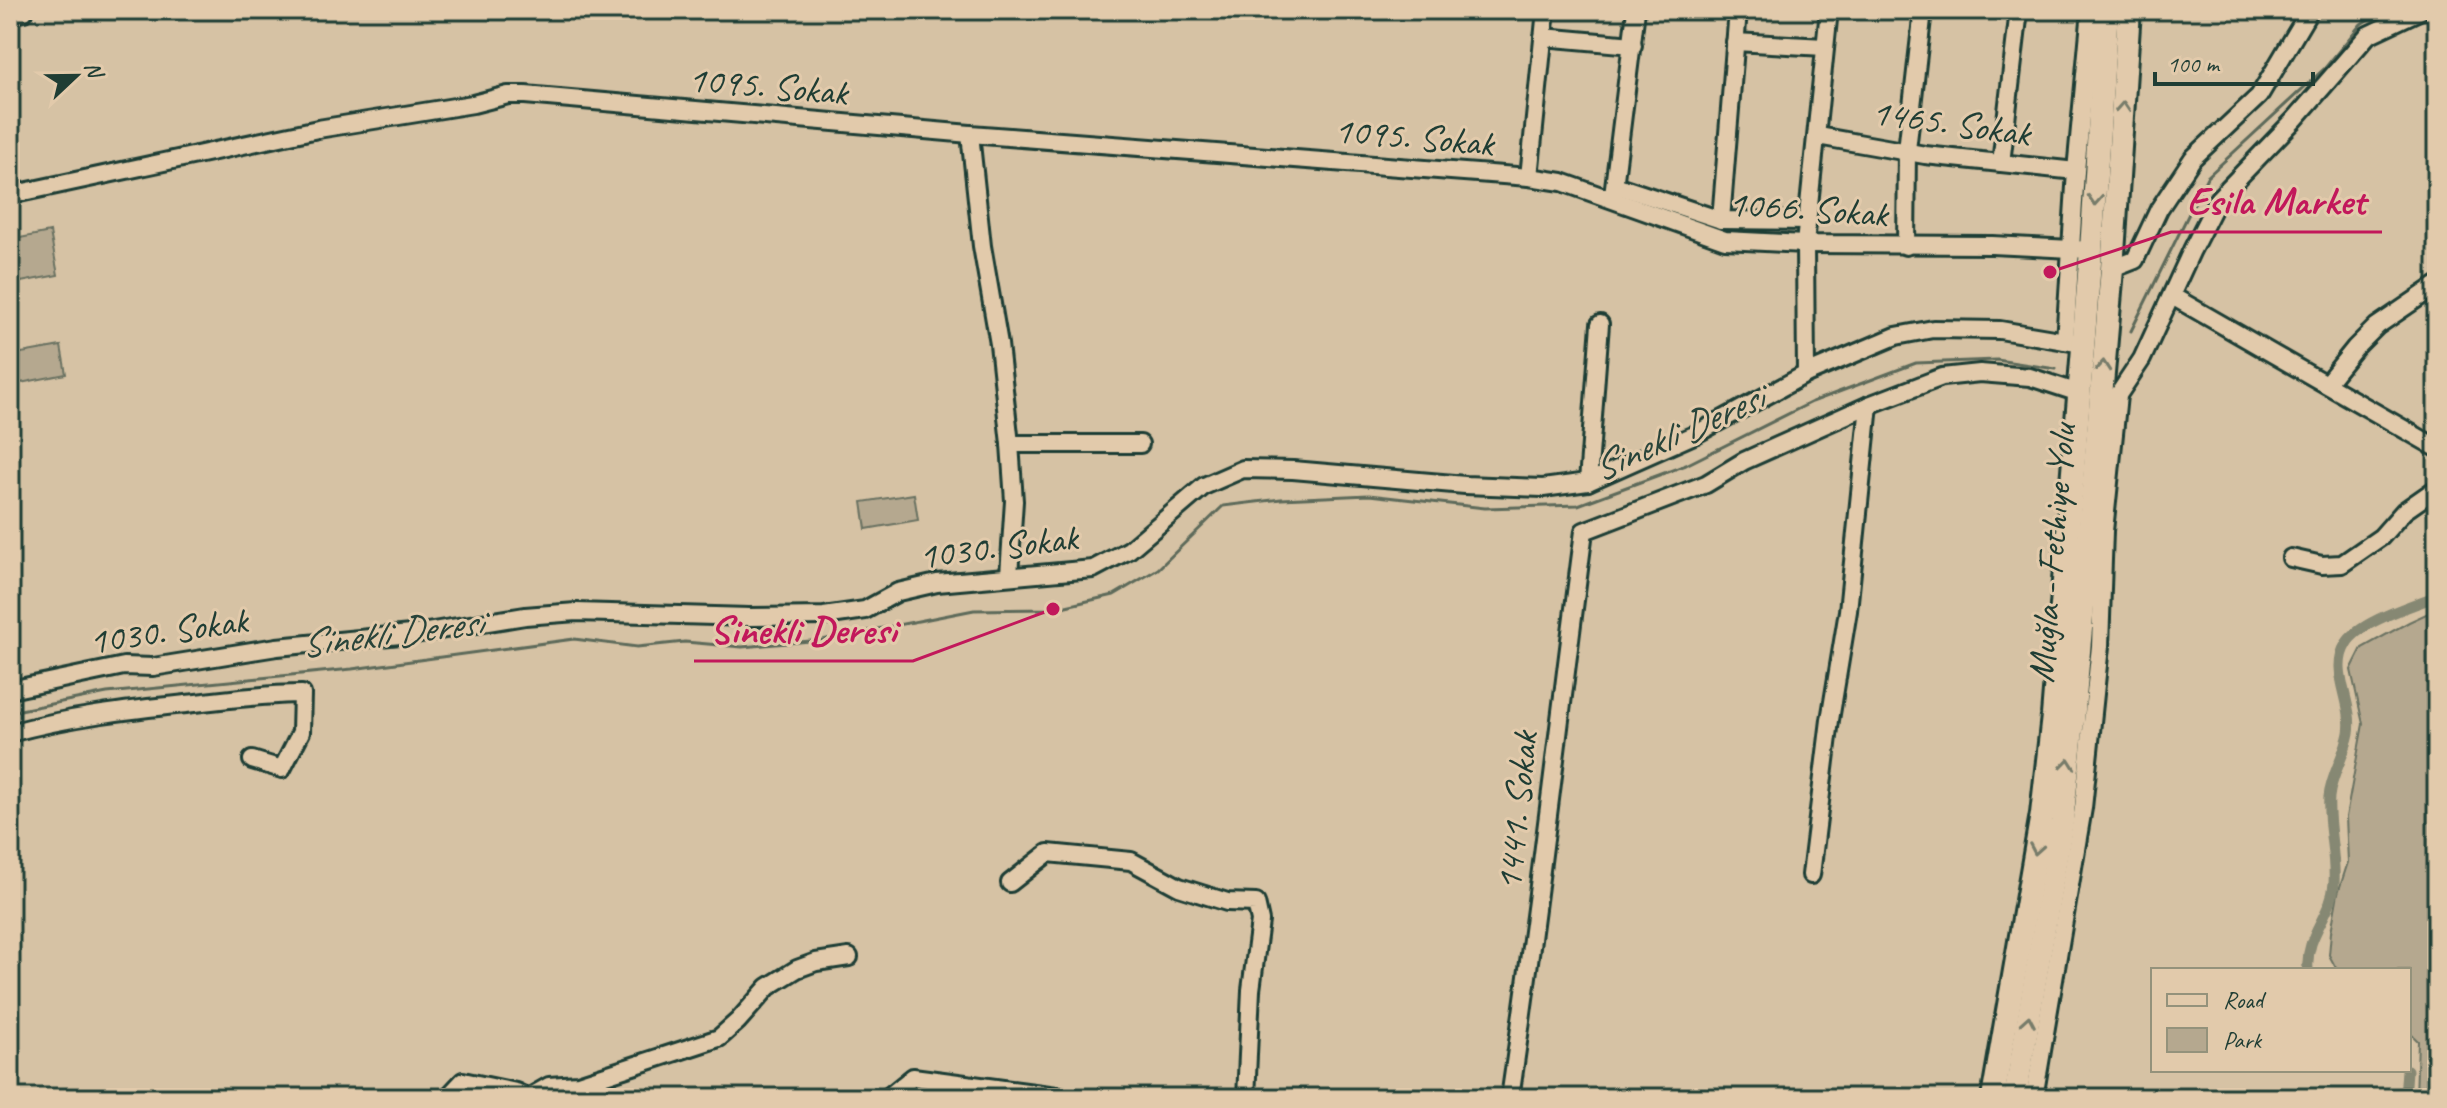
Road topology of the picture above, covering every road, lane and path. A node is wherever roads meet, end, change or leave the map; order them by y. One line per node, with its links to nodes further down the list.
1 (23, 10): 13 (main road)
2 (1546, 10): 14 (street)
3 (1636, 10): 16 (street)
4 (1738, 10): 15 (street)
5 (1829, 10): 17 (street)
6 (1923, 10): 20 (street)
7 (2019, 10): 21 (street)
8 (2091, 10): 22 (street)
9 (2107, 10): 30 (highway, Muğla - Fethiye Yolu, one-way to 30)
10 (2129, 10): 31 (highway, Muğla - Fethiye Yolu, one-way to 10)
11 (2310, 10): 31 (street)
12 (2421, 10): 33 (street)
13 (10, 13)
14 (1543, 37): 16 (street); 23 (street)
15 (1735, 42): 17 (street); 26 (street)
16 (1633, 45): 24 (street)
17 (1825, 47): 19 (street)
18 (970, 134): 23 (street, 1095. Sokak); 25 (street, 1095. Sokak); 42 (street)
19 (1818, 136): 20 (street, 1465. Sokak); 27 (street)
20 (1907, 150): 21 (street, 1465. Sokak); 29 (street)
21 (2001, 163): 22 (street, 1465. Sokak)
22 (2076, 171): 30 (street)
23 (1529, 177): 24 (street, 1066. Sokak)
24 (1614, 192): 26 (street); 28 (street, 1066. Sokak)
25 (10, 195)
26 (1721, 220): 27 (street)
27 (1808, 221): 28 (street)
28 (1805, 244): 29 (street, 1066. Sokak); 36 (street)
29 (1906, 246): 30 (street, 1066. Sokak)
30 (2081, 249): 35 (highway, Muğla - Fethiye Yolu)
31 (2112, 269): 41 (highway, Muğla - Fethiye Yolu, one-way to 31)
32 (2437, 285): 37 (street)
33 (2172, 296): 37 (street); 39 (street)
34 (1600, 324): 45 (street)
35 (2074, 343): 36 (street, 1030. Sokak); 38 (highway, Muğla - Fethiye Yolu)
36 (1806, 374): 45 (street, 1030. Sokak)
37 (2326, 384): 44 (street)
38 (2079, 393): 40 (street); 62 (highway, Muğla - Fethiye Yolu, one-way to 62)
39 (2118, 395): 41 (street); 49 (street)
40 (1869, 405): 53 (street); 61 (street, 1441. Sokak)
41 (2099, 421): 49 (highway, Muğla - Fethiye Yolu)
42 (1010, 444): 43 (street); 48 (street)
43 (1140, 444)
44 (2437, 448)
45 (1588, 482): 48 (street, 1030. Sokak)
46 (2437, 488): 47 (street)
47 (2291, 558)
48 (1009, 575): 50 (street, 1030. Sokak)
49 (2089, 645): 63 (highway, Muğla - Fethiye Yolu, one-way to 49); 64 (street)
50 (10, 690)
51 (10, 733): 52 (street)
52 (252, 760)
53 (1811, 875)
54 (1010, 883): 60 (street)
55 (849, 957): 57 (street)
56 (447, 1098): 57 (street)
57 (528, 1098)
58 (887, 1098): 59 (street)
59 (1072, 1098)
60 (1246, 1098)
61 (1510, 1098)
62 (1993, 1098)
63 (2015, 1098)
64 (2034, 1098)

